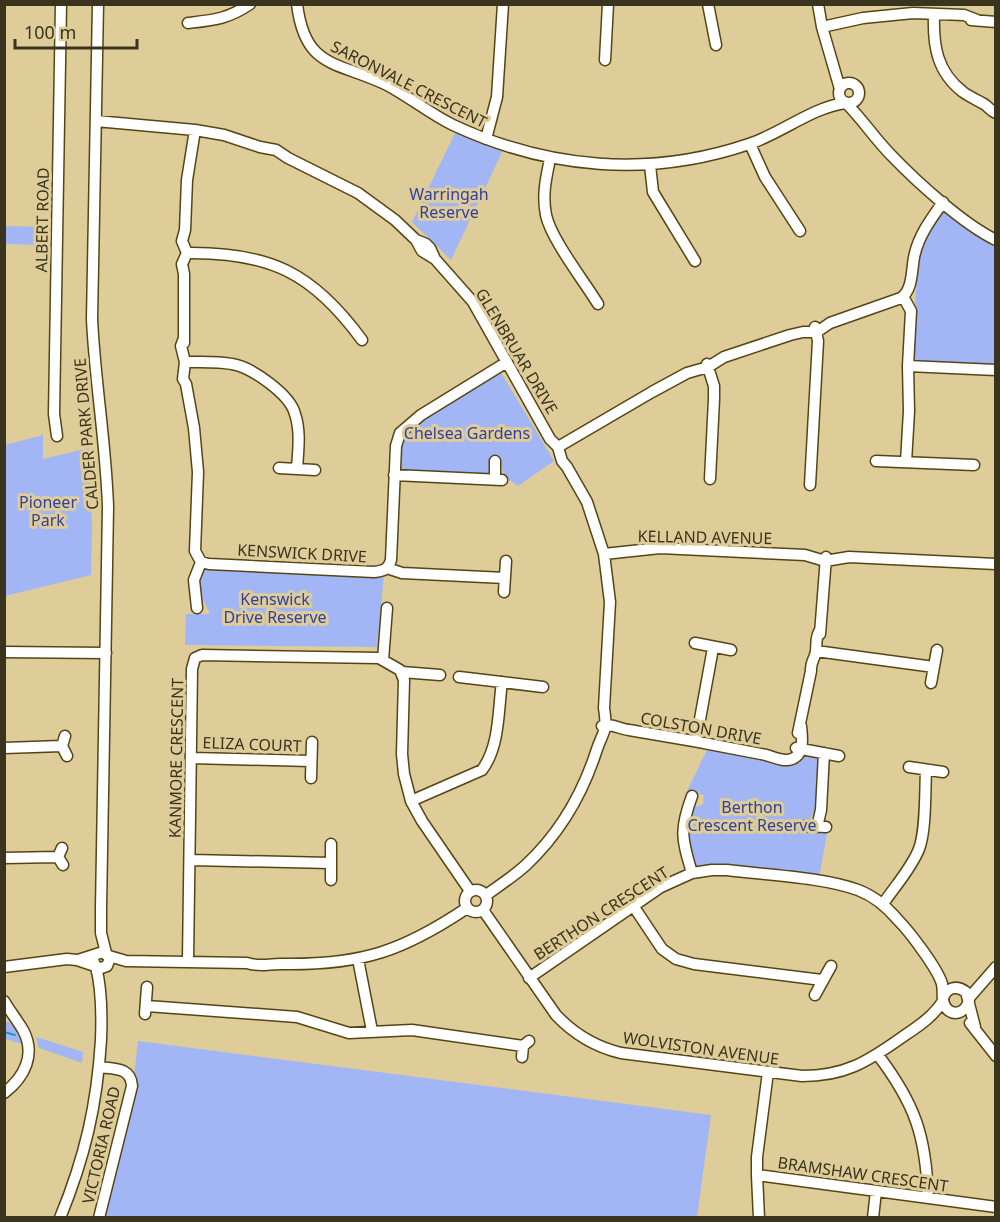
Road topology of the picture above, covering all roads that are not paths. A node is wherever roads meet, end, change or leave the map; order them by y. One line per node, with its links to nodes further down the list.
1 (61, 4): 42 (street, ALBERT ROAD)
2 (98, 4): 21 (street, CALDER PARK DRIVE)
3 (250, 4): 11 (street)
4 (297, 4): 24 (street, SARONVALE CRESCENT)
5 (503, 4): 24 (street)
6 (608, 4): 14 (street)
7 (708, 4): 13 (street)
8 (818, 4): 12 (street)
9 (937, 15): 10 (street); 12 (street); 19 (street)
10 (996, 22)
11 (188, 23)
12 (822, 27): 15 (street)
13 (717, 45)
14 (605, 60)
15 (835, 66): 16 (street); 17 (street)
16 (852, 83): 17 (street); 18 (street)
17 (843, 97): 18 (street); 22 (street); 25 (street, SARONVALE CRESCENT)
18 (859, 98): 22 (street)
19 (990, 105): 20 (street)
20 (996, 113)
21 (96, 121): 23 (street, GLENBRUAR DRIVE); 70 (street, CALDER PARK DRIVE)
22 (866, 123): 28 (street)
23 (195, 130): 31 (street); 38 (street, GLENBRUAR DRIVE)
24 (486, 139): 26 (street, SARONVALE CRESCENT)
25 (750, 144): 27 (street, SARONVALE CRESCENT); 29 (street)
26 (550, 159): 27 (street, SARONVALE CRESCENT); 34 (street)
27 (650, 165): 32 (street)
28 (943, 202): 30 (street); 33 (street)
29 (800, 231)
30 (996, 240)
31 (190, 253): 36 (street); 37 (street)
32 (695, 261)
33 (903, 300): 35 (street); 40 (street)
34 (598, 304)
35 (815, 330): 39 (street); 53 (street)
36 (362, 340)
37 (187, 362): 49 (street); 57 (street)
38 (507, 362): 43 (street, GLENBRUAR DRIVE); 51 (street, KENSWICK DRIVE)
39 (707, 365): 43 (street); 52 (street)
40 (908, 366): 41 (street); 46 (street)
41 (996, 370)
42 (57, 436)
43 (560, 446): 54 (street)
44 (495, 461): 51 (street)
45 (876, 461): 46 (street)
46 (906, 462): 47 (street)
47 (974, 465)
48 (279, 468): 49 (street)
49 (297, 469): 50 (street)
50 (315, 470)
51 (394, 476): 59 (street, KENSWICK DRIVE)
52 (710, 479)
53 (810, 485)
54 (604, 554): 55 (street, KELLAND AVENUE); 79 (street)
55 (826, 559): 58 (street, KELLAND AVENUE); 67 (street)
56 (506, 561): 60 (street)
57 (201, 562): 59 (street, KENSWICK DRIVE); 62 (street)
58 (996, 564)
59 (387, 568): 60 (street)
60 (506, 578): 61 (street)
61 (504, 592)
62 (197, 608)
63 (387, 608): 71 (street)
64 (694, 643): 65 (street)
65 (713, 648): 66 (street); 80 (street)
66 (731, 650)
67 (818, 651): 72 (street); 84 (street)
68 (937, 651): 72 (street)
69 (4, 652): 70 (street)
70 (106, 652): 110 (street, CALDER PARK DRIVE)
71 (383, 660): 73 (street, KANMORE CRESCENT); 87 (street, KANMORE CRESCENT)
72 (934, 667): 77 (street)
73 (402, 672): 74 (street, KANMORE CRESCENT); 94 (street)
74 (440, 675)
75 (459, 677): 76 (street)
76 (502, 682): 78 (street); 94 (street)
77 (931, 683)
78 (543, 687)
79 (605, 726): 80 (street, COLSTON DRIVE); 104 (street)
80 (696, 741): 84 (street, COLSTON DRIVE)
81 (312, 742): 88 (street, ELIZA COURT)
82 (64, 746): 83 (street)
83 (4, 748)
84 (799, 749): 85 (street)
85 (824, 753): 86 (street); 95 (street)
86 (839, 756)
87 (191, 758): 88 (street, ELIZA COURT); 99 (street, KANMORE CRESCENT)
88 (311, 761): 92 (street, ELIZA COURT)
89 (909, 767): 90 (street)
90 (926, 770): 91 (street); 105 (street)
91 (943, 772)
92 (311, 778)
93 (692, 796): 101 (street)
94 (411, 801): 103 (street)
95 (804, 826)
96 (331, 844): 100 (street)
97 (61, 857): 98 (street)
98 (4, 858)
99 (190, 860): 100 (street); 111 (street, KANMORE CRESCENT)
100 (331, 863): 102 (street)
101 (692, 873): 105 (street, BERTHON CRESCENT); 106 (street, BERTHON CRESCENT)
102 (331, 880)
103 (470, 891): 104 (street); 107 (street)
104 (486, 895): 108 (street)
105 (883, 904): 115 (street, BERTHON CRESCENT)
106 (634, 907): 116 (street, BERTHON CRESCENT); 117 (street)
107 (467, 908): 108 (street); 109 (street)
108 (483, 910): 116 (street, WOLVISTON AVENUE)
109 (358, 959): 111 (street); 128 (street)
110 (101, 960): 111 (street); 113 (street); 132 (street, CALDER PARK DRIVE)
111 (188, 962)
112 (831, 966): 117 (street)
113 (4, 967)
114 (996, 967): 118 (street)
115 (937, 974): 120 (street, BERTHON CRESCENT); 122 (street, BERTHON CRESCENT)
116 (529, 978): 133 (street, WOLVISTON AVENUE)
117 (822, 980): 121 (street)
118 (982, 982): 120 (street); 123 (street)
119 (147, 987): 128 (street)
120 (959, 987): 122 (street); 123 (street)
121 (815, 995)
122 (943, 999): 125 (street); 126 (street, WOLVISTON AVENUE)
123 (969, 1000): 125 (street); 127 (street)
124 (4, 1001): 134 (street)
125 (955, 1013): 126 (street, WOLVISTON AVENUE); 127 (street)
126 (930, 1018): 130 (street, WOLVISTON AVENUE)
127 (975, 1027): 131 (street)
128 (372, 1031): 129 (street)
129 (525, 1048)
130 (878, 1054): 133 (street, WOLVISTON AVENUE); 137 (street)
131 (996, 1056)
132 (99, 1067): 139 (street, CALDER PARK DRIVE); 140 (street, VICTORIA ROAD)
133 (768, 1072): 135 (street, BRAMSHAW CRESCENT)
134 (4, 1093)
135 (757, 1175): 136 (street, BRAMSHAW CRESCENT); 141 (street)
136 (876, 1191): 137 (street, BRAMSHAW CRESCENT); 142 (street)
137 (928, 1197): 138 (street, BRAMSHAW CRESCENT)
138 (992, 1206): 143 (street)
139 (60, 1218)
140 (99, 1218)
141 (759, 1218)
142 (873, 1218)
143 (988, 1218)

